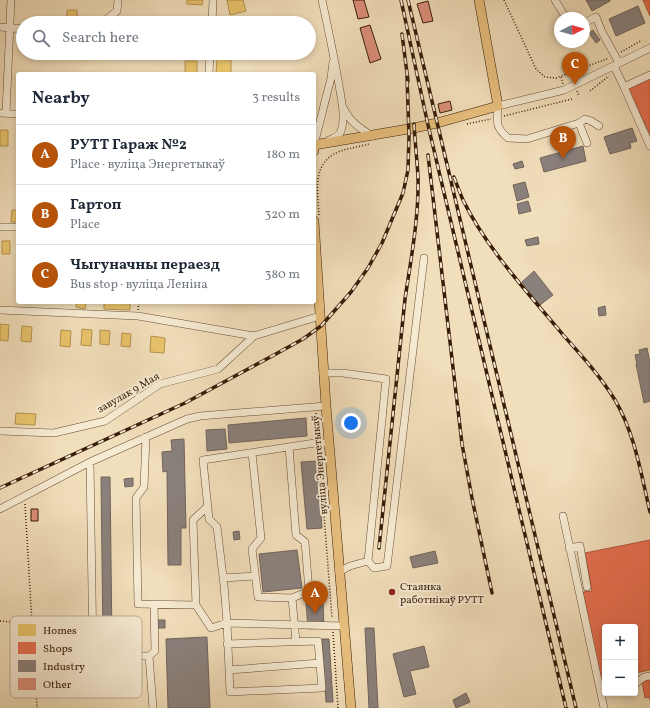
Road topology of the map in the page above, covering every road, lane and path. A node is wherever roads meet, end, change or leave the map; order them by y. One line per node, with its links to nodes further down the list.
1 (11, 0): 13 (street)
2 (118, 0): 9 (street)
3 (213, 0): 10 (street)
4 (322, 0): 17 (street)
5 (479, 0): 26 (main road)
6 (504, 0): 18 (path)
7 (555, 0): 8 (street)
8 (562, 12)
9 (111, 16)
10 (212, 16)
11 (590, 20): 18 (street)
12 (0, 27): 13 (street)
13 (9, 28): 14 (street); 27 (street)
14 (16, 28)
15 (642, 40): 18 (path)
16 (650, 48): 20 (street)
17 (334, 53): 25 (street); 33 (street)
18 (615, 56): 20 (street)
19 (210, 60): 21 (street)
20 (617, 64): 23 (street); 26 (street)
21 (209, 72)
22 (650, 75): 23 (street)
23 (624, 87): 38 (street)
24 (572, 99): 29 (path)
25 (342, 105): 34 (street); 36 (street)
26 (498, 106): 29 (street); 34 (main road)
27 (3, 113): 28 (street)
28 (16, 114)
29 (497, 118): 30 (street); 31 (path)
30 (579, 122): 32 (street); 35 (street)
31 (460, 125)
32 (599, 126)
33 (316, 137)
34 (371, 140): 37 (main road); 39 (path)
35 (587, 143)
36 (316, 144)
37 (316, 145)
38 (650, 146)
39 (317, 221): 43 (main road, вуліца Энергетыкаў)
40 (0, 227): 41 (street)
41 (16, 227)
42 (424, 258): 62 (street)
43 (316, 286): 45 (main road, вуліца Энергетыкаў)
44 (0, 310): 46 (street)
45 (320, 316): 46 (street); 47 (main road, вуліца Энергетыкаў)
46 (254, 336): 50 (street, завулак 9 Мая)
47 (323, 373): 48 (main road, вуліца Энергетыкаў); 62 (street)
48 (326, 406): 49 (street); 53 (main road, вуліца Энергетыкаў)
49 (316, 408): 51 (street); 52 (path)
50 (0, 431)
51 (146, 437): 56 (street); 68 (street)
52 (319, 443): 53 (street); 54 (street); 76 (path)
53 (329, 443): 63 (main road, вуліца Энергетыкаў)
54 (289, 447): 55 (street); 67 (street)
55 (252, 453): 58 (street); 64 (street)
56 (90, 462): 57 (street); 71 (street)
57 (24, 496): 59 (street); 70 (path)
58 (207, 507): 65 (street); 69 (street)
59 (0, 509)
60 (563, 516): 61 (street)
61 (569, 548): 66 (street); 86 (street)
62 (368, 561): 63 (street)
63 (339, 572): 77 (main road, вуліца Энергетыкаў)
64 (255, 576): 65 (street); 67 (street)
65 (223, 578): 74 (street)
66 (587, 586)
67 (292, 598): 75 (street)
68 (154, 604): 69 (street); 81 (street)
69 (196, 605): 74 (street)
70 (31, 616)
71 (92, 616)
72 (0, 621): 73 (path)
73 (10, 622)
74 (226, 623): 75 (street); 79 (street)
75 (294, 626): 76 (street); 78 (street)
76 (333, 626): 77 (street); 91 (path)
77 (344, 626): 92 (main road, вуліца Энергетыкаў)
78 (296, 642): 79 (street); 82 (street)
79 (227, 644): 83 (street)
80 (142, 656): 81 (street)
81 (149, 656): 90 (street)
82 (320, 663): 83 (street); 83 (street)
83 (229, 670)
84 (650, 676): 85 (street)
85 (638, 683)
86 (602, 687)
87 (603, 696): 93 (street)
88 (36, 698): 89 (path)
89 (37, 708)
90 (153, 708)
91 (338, 708)
92 (351, 708)
93 (604, 708)

